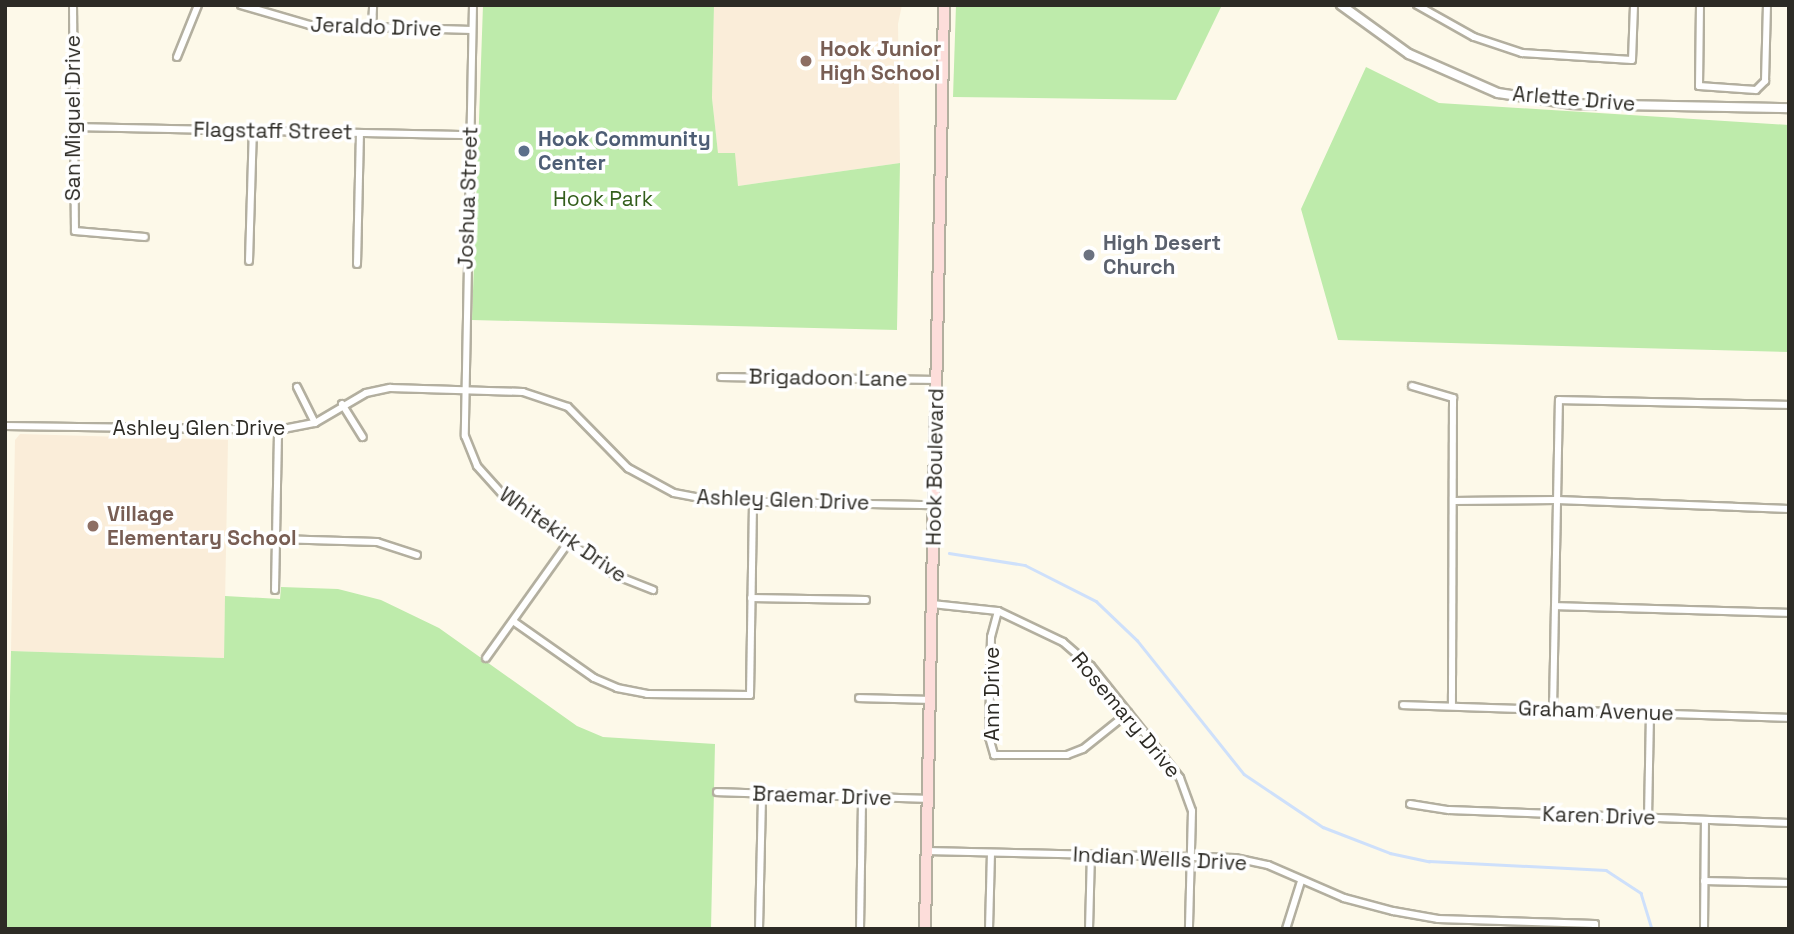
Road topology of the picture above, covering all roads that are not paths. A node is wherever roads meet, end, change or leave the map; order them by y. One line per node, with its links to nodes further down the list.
1 (73, 5): 16 (street, San Miguel Drive)
2 (198, 5): 14 (street)
3 (241, 5): 12 (street, Jeraldo Drive)
4 (373, 5): 12 (street)
5 (473, 5): 13 (street, Joshua Street)
6 (944, 5): 24 (main road, Hook Boulevard)
7 (1341, 5): 15 (street, Arlette Drive)
8 (1417, 5): 9 (street)
9 (1634, 5)
10 (1700, 5): 11 (street)
11 (1767, 5)
12 (372, 27): 13 (street, Jeraldo Drive)
13 (472, 30): 19 (street, Joshua Street)
14 (177, 57)
15 (1789, 108)
16 (76, 127): 17 (street, Flagstaff Street); 20 (street, San Miguel Drive)
17 (253, 130): 18 (street, Flagstaff Street); 21 (street)
18 (360, 133): 19 (street, Flagstaff Street); 22 (street)
19 (470, 135): 27 (street, Joshua Street)
20 (145, 237)
21 (249, 261)
22 (357, 264)
23 (721, 377): 24 (street, Brigadoon Lane)
24 (936, 380): 37 (main road, Hook Boulevard)
25 (1412, 386): 35 (street)
26 (297, 387): 30 (street)
27 (462, 390): 28 (street, Ashley Glen Drive); 36 (street, Ashley Glen Drive); 40 (street, Whitekirk Drive)
28 (342, 404): 30 (street, Ashley Glen Drive); 33 (street)
29 (1789, 405): 34 (street)
30 (315, 422): 32 (street, Ashley Glen Drive)
31 (5, 426): 32 (street, Ashley Glen Drive)
32 (278, 430): 39 (street)
33 (363, 437)
34 (1557, 500): 35 (street); 38 (street); 47 (street)
35 (1453, 501): 55 (street)
36 (753, 502): 37 (street, Ashley Glen Drive); 44 (street)
37 (934, 505): 46 (main road, Hook Boulevard)
38 (1789, 509)
39 (276, 539): 41 (street); 42 (street)
40 (568, 543): 43 (street, Whitekirk Drive); 50 (street)
41 (417, 555)
42 (275, 590)
43 (653, 590)
44 (751, 598): 45 (street); 50 (street)
45 (866, 600)
46 (932, 604): 48 (street, Rosemary Drive); 53 (main road, Hook Boulevard)
47 (1555, 606): 49 (street); 56 (street)
48 (998, 611): 57 (street, Rosemary Drive); 57 (street, Ann Drive)
49 (1789, 613)
50 (513, 621): 51 (street)
51 (486, 658)
52 (859, 698): 53 (street)
53 (930, 700): 63 (main road, Hook Boulevard)
54 (1402, 705): 55 (street, Graham Avenue)
55 (1452, 706): 56 (street, Graham Avenue)
56 (1553, 710): 58 (street, Graham Avenue)
57 (1128, 713): 71 (street, Rosemary Drive)
58 (1650, 713): 59 (street, Graham Avenue); 65 (street)
59 (1789, 718)
60 (717, 792): 61 (street, Braemar Drive)
61 (762, 793): 62 (street, Braemar Drive); 76 (street)
62 (862, 797): 63 (street, Braemar Drive); 77 (street)
63 (928, 799): 68 (main road, Hook Boulevard)
64 (1410, 804): 65 (street, Karen Drive)
65 (1648, 818): 66 (street, Karen Drive)
66 (1705, 820): 67 (street, Karen Drive); 73 (street)
67 (1789, 822)
68 (926, 851): 69 (street, Indian Wells Drive); 78 (main road, Hook Boulevard)
69 (991, 853): 70 (street, Indian Wells Drive); 79 (street)
70 (1091, 855): 71 (street, Indian Wells Drive); 80 (street)
71 (1191, 857): 72 (street, Indian Wells Drive); 81 (street, Rosemary Drive)
72 (1301, 881): 75 (street, Indian Wells Drive); 82 (street)
73 (1704, 881): 74 (street); 83 (street)
74 (1789, 883)
75 (1595, 926)
76 (759, 929)
77 (860, 929)
78 (925, 929)
79 (989, 929)
80 (1089, 929)
81 (1189, 929)
82 (1286, 929)
83 (1703, 929)

